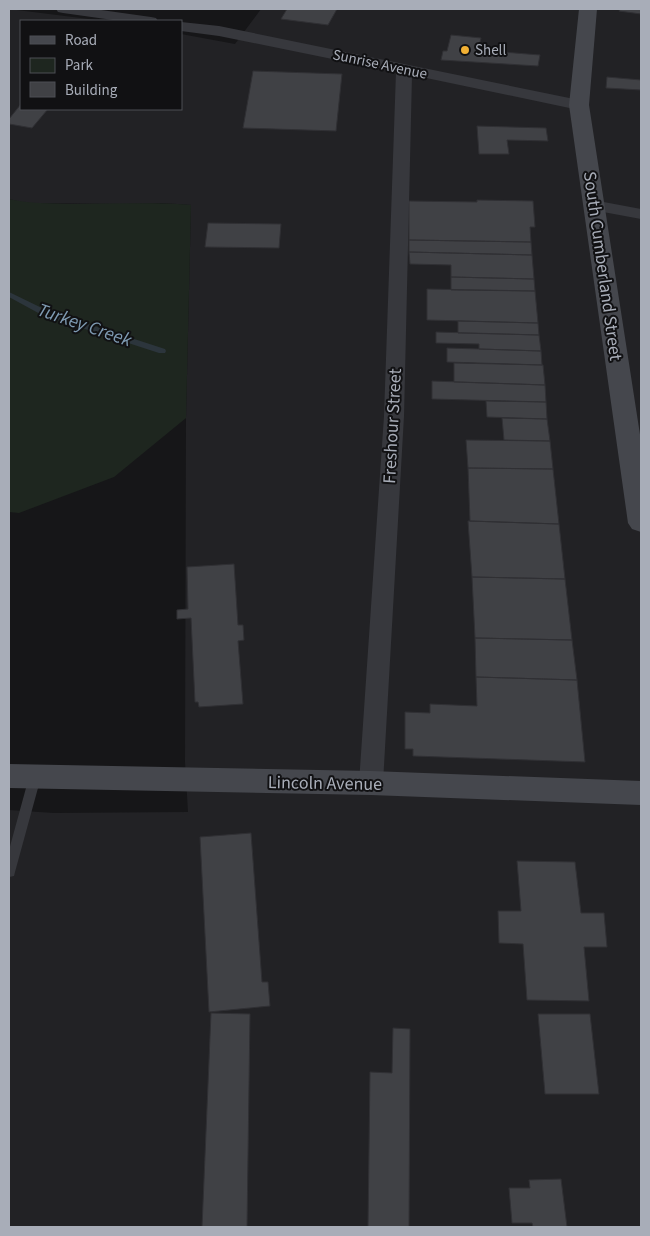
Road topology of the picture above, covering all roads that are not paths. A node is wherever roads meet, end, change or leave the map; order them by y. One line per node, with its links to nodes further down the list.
1 (63, 9): 3 (street)
2 (588, 9): 6 (main road, South Cumberland Street)
3 (144, 20)
4 (182, 26): 5 (street, Sunrise Avenue)
5 (404, 69): 6 (street, Sunrise Avenue); 11 (street, Freshour Street)
6 (579, 105): 7 (main road, South Cumberland Street)
7 (593, 205): 8 (street); 9 (main road, South Cumberland Street)
8 (641, 214)
9 (641, 521)
10 (22, 777): 11 (main road, Lincoln Avenue); 13 (lane)
11 (371, 783): 12 (main road, Lincoln Avenue)
12 (641, 793)
13 (9, 872)

